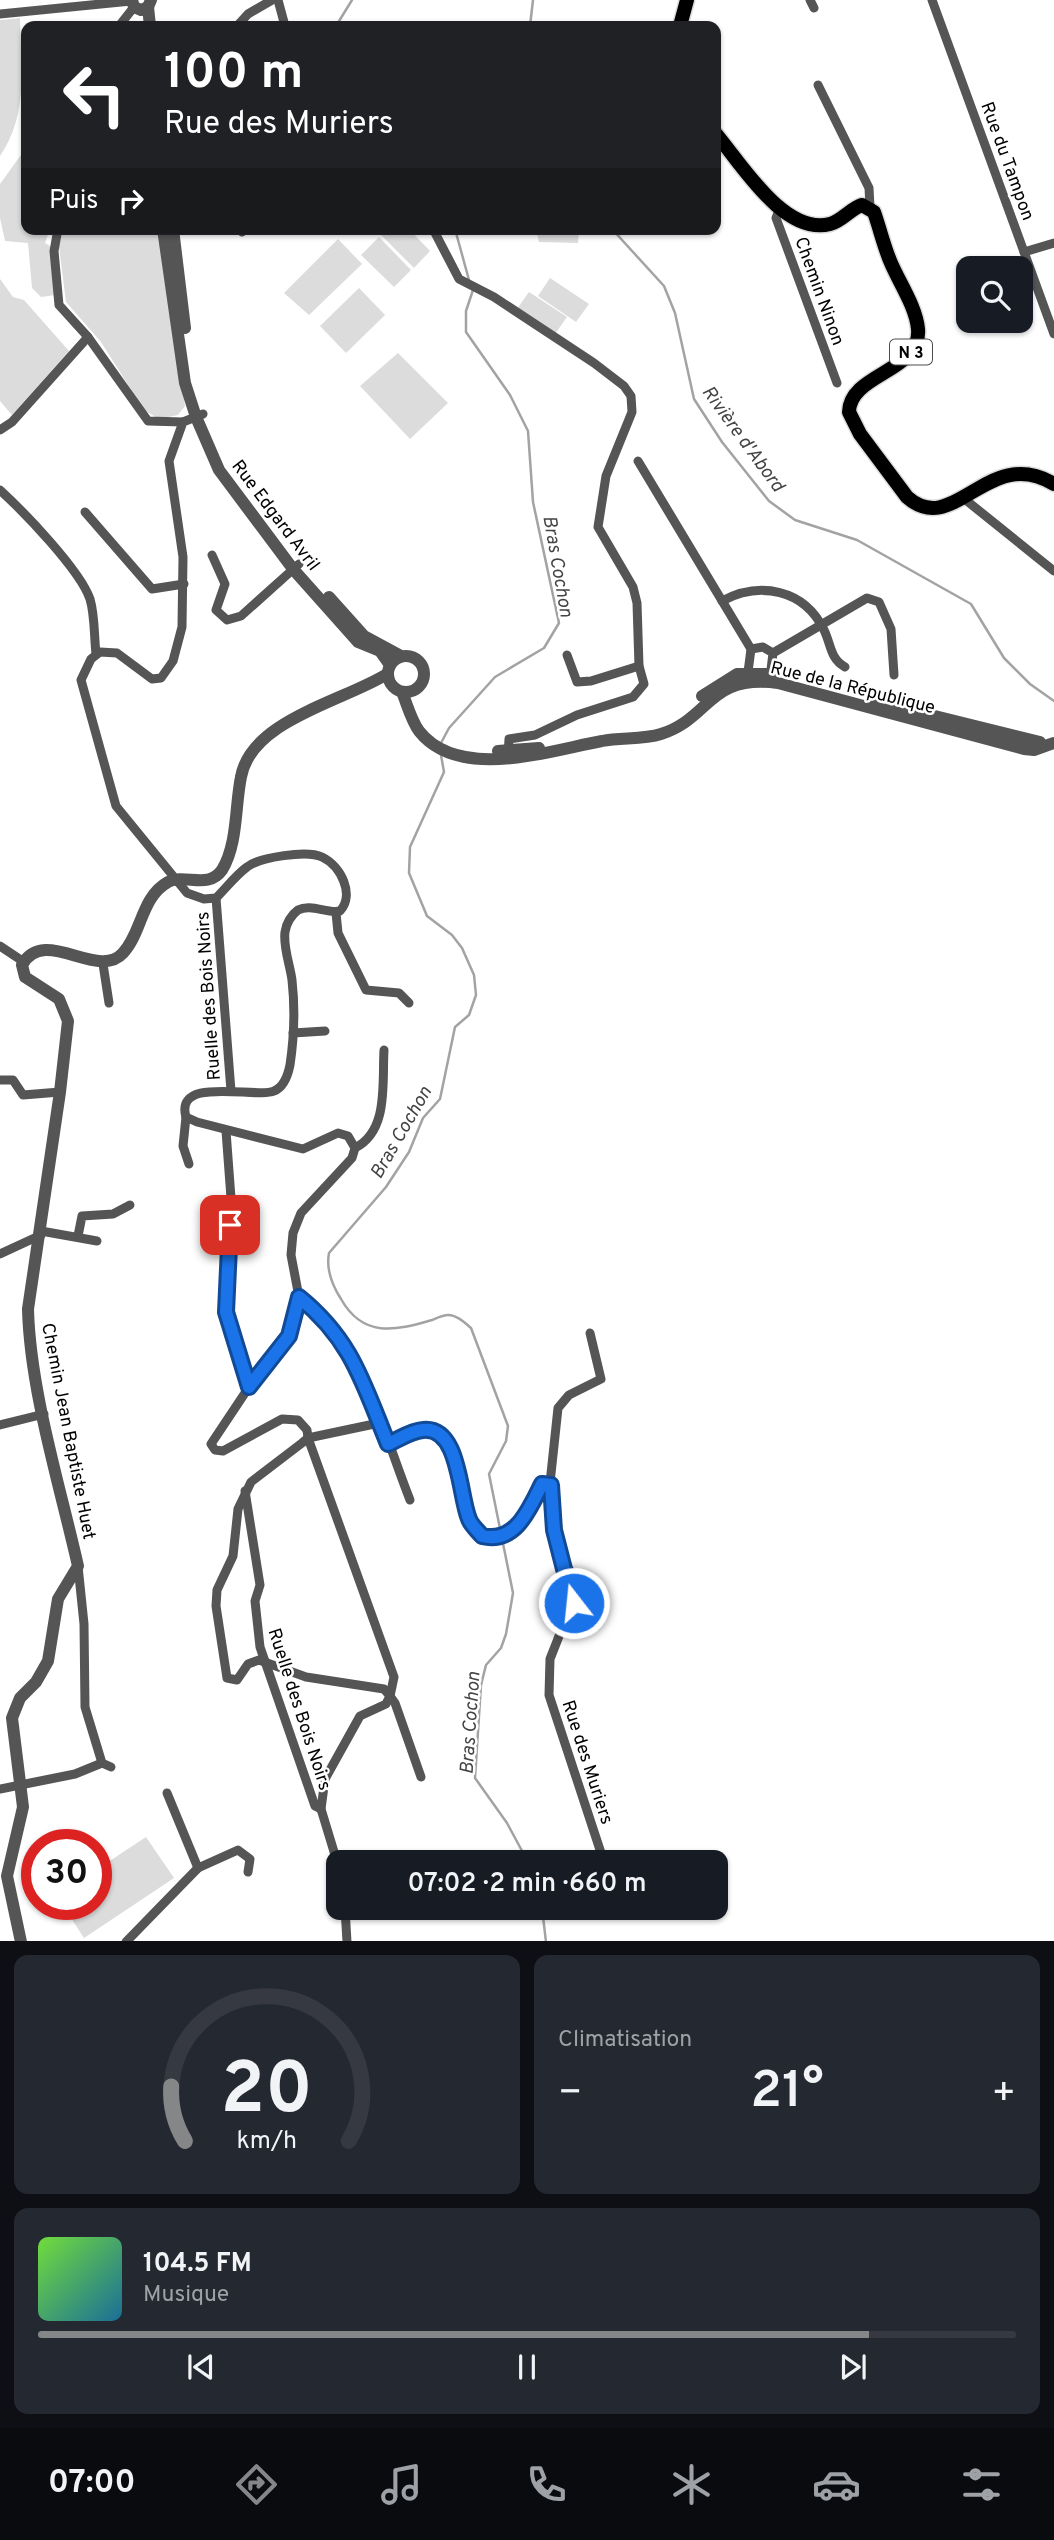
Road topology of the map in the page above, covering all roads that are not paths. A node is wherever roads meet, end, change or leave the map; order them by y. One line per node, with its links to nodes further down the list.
1 (272, 0): 9 (street)
2 (278, 0): 10 (street)
3 (687, 0): 11 (main road)
4 (933, 1): 21 (street, Rue du Tampon)
5 (139, 4): 6 (street); 7 (street); 8 (street)
6 (0, 14)
7 (124, 21)
8 (148, 21)
9 (242, 21)
10 (284, 21)
11 (681, 21)
12 (818, 85): 14 (street)
13 (721, 140): 15 (main road)
14 (870, 207): 15 (main road); 31 (main road, N 3)
15 (779, 210): 24 (street, Chemin Ninon)
16 (57, 235): 23 (street)
17 (164, 235): 25 (street, Rue Edgard Avril)
18 (174, 235): 25 (street, Rue Edgard Avril)
19 (436, 235): 44 (street)
20 (1054, 243): 21 (street)
21 (1024, 253): 22 (street, Rue du Tampon)
22 (1054, 334)
23 (88, 337): 26 (street); 27 (street)
24 (837, 383)
25 (200, 416): 26 (street); 34 (street, Rue Edgard Avril)
26 (183, 422): 36 (street)
27 (0, 430)
28 (638, 461): 37 (street)
29 (1054, 484): 31 (main road, N 3)
30 (0, 490): 41 (street)
31 (962, 497): 35 (street)
32 (85, 512): 36 (street)
33 (212, 555): 34 (street)
34 (296, 567): 43 (street, Rue Edgard Avril); 48 (street, Rue Edgard Avril)
35 (1054, 571)
36 (184, 584): 41 (street)
37 (722, 601): 38 (street); 39 (street)
38 (822, 626): 40 (street); 45 (street); 46 (street)
39 (751, 649): 40 (street); 47 (street)
40 (773, 653): 47 (street)
41 (96, 654): 53 (street)
42 (567, 655): 44 (street)
43 (401, 656): 48 (street); 49 (street, Rue Edgard Avril)
44 (639, 666): 52 (street)
45 (845, 667)
46 (894, 675)
47 (760, 678): 51 (street, Rue de la République); 52 (street, Rue de la République)
48 (393, 679): 49 (street); 50 (street, Rue de la République); 53 (street)
49 (418, 688): 50 (street)
50 (430, 741): 52 (street, Rue de la République)
51 (1054, 742)
52 (508, 754)
53 (175, 880): 54 (street); 58 (street)
54 (216, 898): 55 (street); 65 (street, Ruelle des Bois Noirs)
55 (337, 913): 60 (street); 62 (street)
56 (0, 947): 57 (street)
57 (24, 962): 58 (street); 66 (street, Chemin Jean Baptiste Huet)
58 (103, 964): 59 (street)
59 (109, 1003)
60 (409, 1003)
61 (325, 1031): 62 (street)
62 (293, 1033): 65 (street)
63 (384, 1050): 69 (street)
64 (0, 1080): 66 (street)
65 (231, 1091): 67 (street)
66 (61, 1092): 72 (street, Chemin Jean Baptiste Huet)
67 (186, 1117): 68 (street); 70 (street)
68 (226, 1131): 69 (street); 78 (street)
69 (355, 1148): 76 (street)
70 (189, 1164)
71 (130, 1205): 73 (street)
72 (41, 1233): 73 (street); 75 (street); 79 (street, Chemin Jean Baptiste Huet)
73 (78, 1236): 74 (street)
74 (97, 1241)
75 (0, 1254)
76 (299, 1297): 78 (street); 80 (street)
77 (590, 1333): 84 (street, Rue des Muriers)
78 (249, 1387): 82 (street)
79 (44, 1414): 81 (street); 87 (street, Chemin Jean Baptiste Huet)
80 (379, 1423): 82 (street); 83 (street)
81 (0, 1425)
82 (308, 1438): 85 (street); 89 (street)
83 (388, 1444): 84 (street); 86 (street)
84 (550, 1483): 96 (street, Rue des Muriers)
85 (245, 1491): 88 (street, Ruelle des Bois Noirs); 88 (street)
86 (410, 1500)
87 (78, 1566): 91 (street, Chemin Jean Baptiste Huet); 91 (street)
88 (266, 1662): 89 (street); 94 (street, Ruelle des Bois Noirs)
89 (390, 1696): 90 (street); 94 (street)
90 (421, 1777)
91 (21, 1785): 92 (street); 98 (street, Chemin Jean Baptiste Huet)
92 (0, 1789)
93 (167, 1793): 97 (street)
94 (321, 1809): 95 (street, Ruelle des Bois Noirs)
95 (333, 1850)
96 (600, 1850)
97 (198, 1868): 99 (street); 102 (street)
98 (4, 1871): 101 (street, Chemin Jean Baptiste Huet)
99 (248, 1872)
100 (346, 1920): 103 (street)
101 (21, 1941)
102 (126, 1941)
103 (348, 1941)

